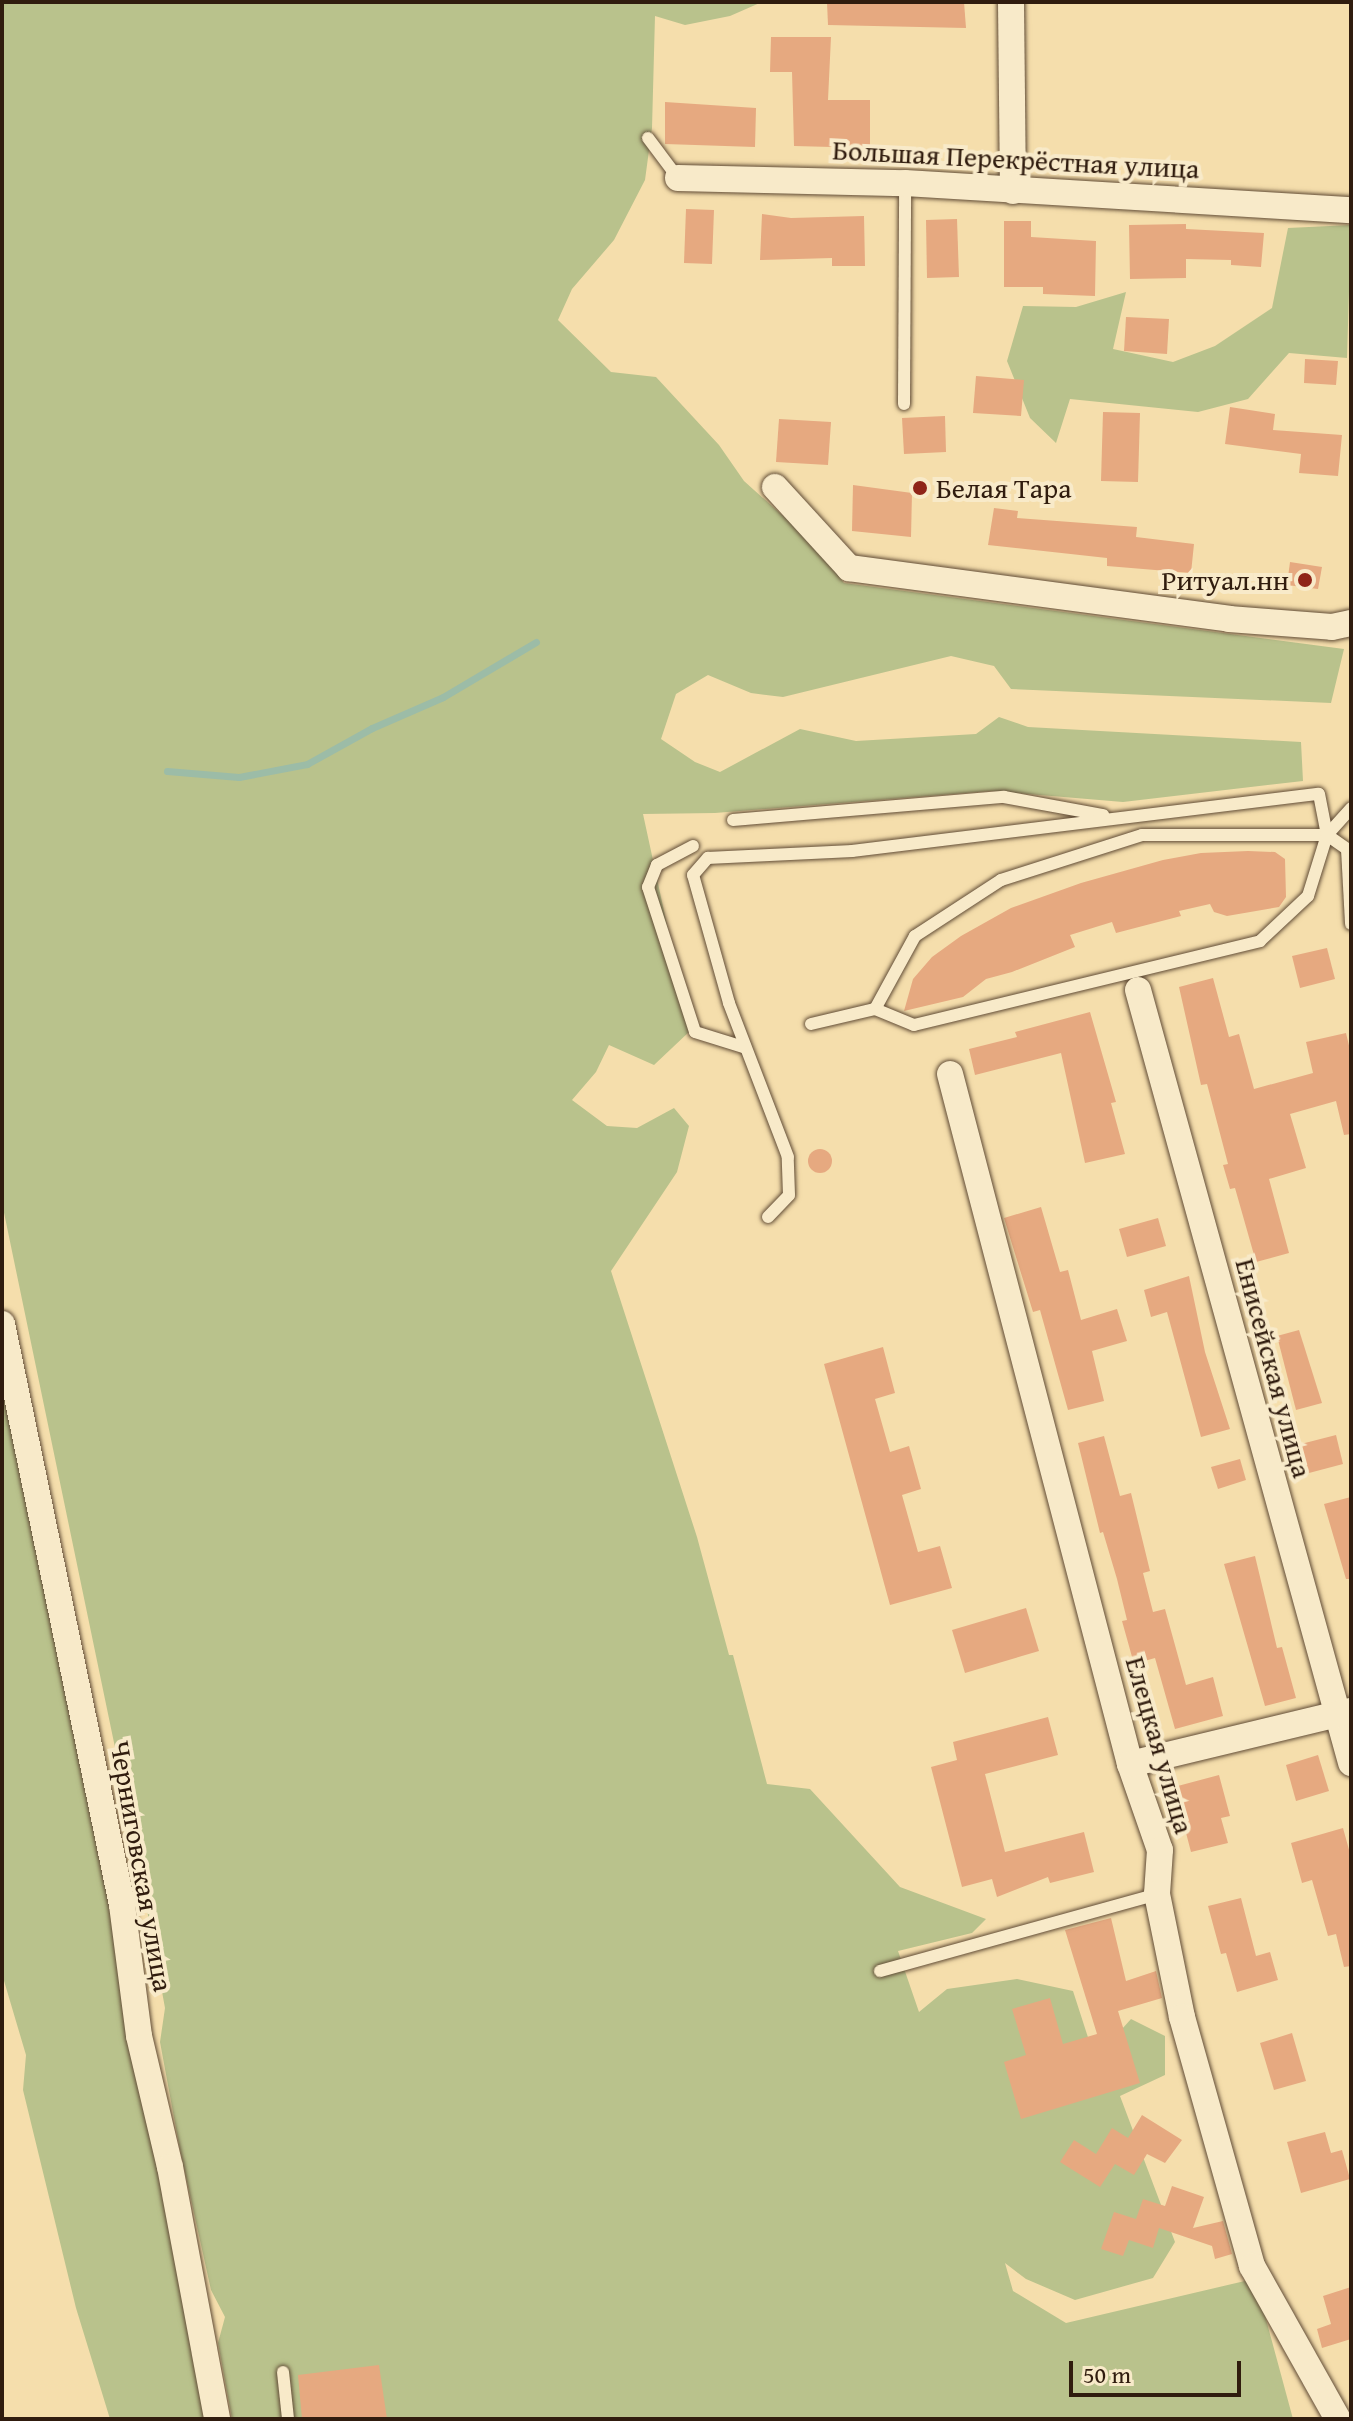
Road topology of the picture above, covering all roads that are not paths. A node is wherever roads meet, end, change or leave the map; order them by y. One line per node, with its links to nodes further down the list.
1 (1011, 2): 5 (street)
2 (648, 138): 3 (lane)
3 (678, 178): 4 (street, Большая Перекрёстная улица)
4 (905, 183): 5 (street, Большая Перекрёстная улица); 7 (lane)
5 (1013, 191): 6 (street, Большая Перекрёстная улица)
6 (1351, 210)
7 (904, 404)
8 (775, 487): 9 (street)
9 (1351, 623)
10 (1351, 808): 13 (lane)
11 (1115, 818): 12 (lane); 13 (lane); 19 (lane)
12 (733, 820)
13 (1327, 835): 15 (lane); 17 (lane); 17 (lane)
14 (693, 846): 19 (lane)
15 (1351, 924)
16 (1138, 990): 23 (street, Енисейская улица)
17 (875, 1009): 18 (lane)
18 (811, 1024)
19 (746, 1048): 21 (lane)
20 (950, 1074): 25 (street, Елецкая улица)
21 (768, 1217)
22 (2, 1324): 29 (street, Черниговская улица)
23 (1343, 1713): 24 (street, Енисейская улица); 25 (street)
24 (1351, 1763)
25 (1130, 1764): 26 (street, Елецкая улица)
26 (1157, 1894): 27 (lane); 31 (street, Елецкая улица)
27 (880, 1971)
28 (283, 2372): 30 (lane)
29 (217, 2419)
30 (288, 2419)
31 (1338, 2419)

